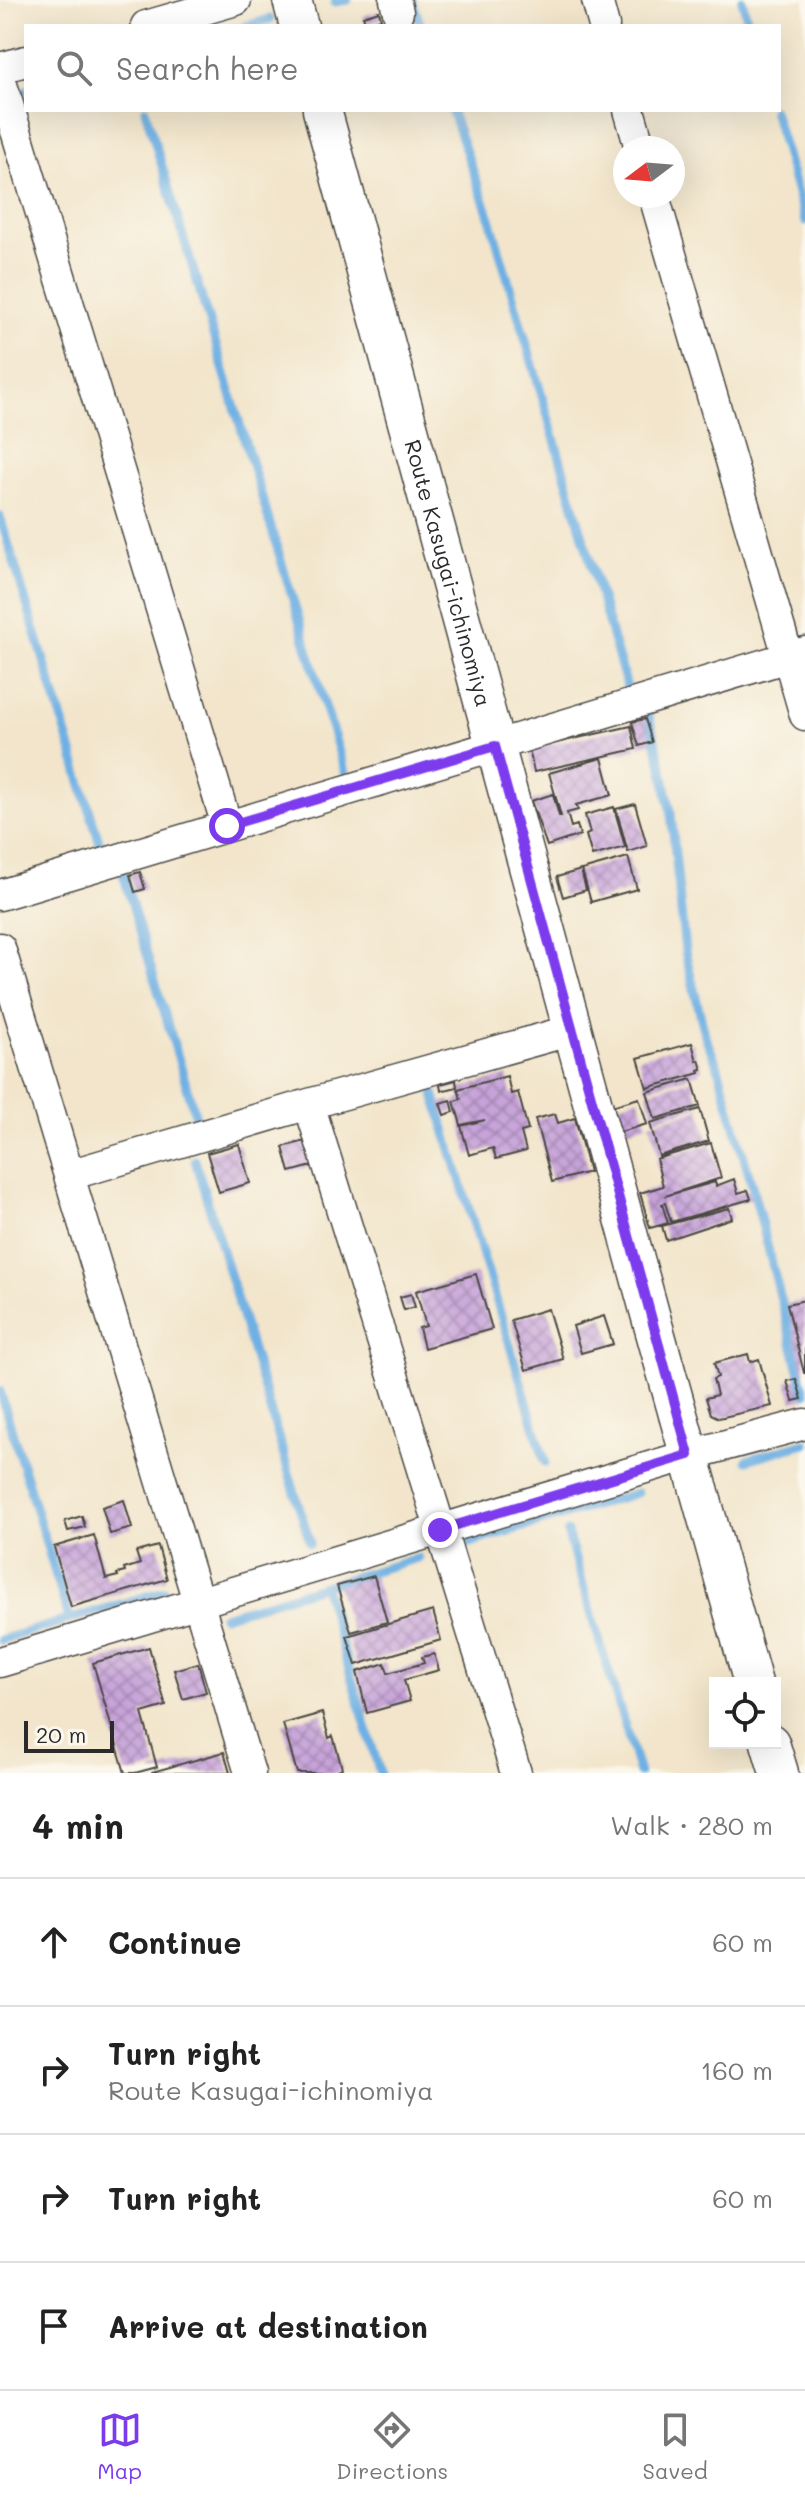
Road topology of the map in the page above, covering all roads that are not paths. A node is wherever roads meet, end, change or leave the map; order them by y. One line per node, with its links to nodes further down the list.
1 (236, 0): 4 (street)
2 (292, 0): 5 (main road)
3 (597, 0): 6 (street)
4 (153, 24)
5 (298, 24)
6 (603, 24)
7 (24, 62): 8 (street)
8 (0, 68)
9 (0, 78): 17 (street)
10 (323, 112): 16 (main road, Route Kasugai-ichinomiya)
11 (630, 112): 12 (street)
12 (637, 136)
13 (658, 208): 14 (street)
14 (796, 655): 15 (street); 16 (street)
15 (805, 715)
16 (495, 746): 17 (street); 20 (main road, Route Kasugai-ichinomiya)
17 (227, 826): 18 (street)
18 (0, 895)
19 (0, 948): 22 (street)
20 (572, 1030): 21 (street); 24 (main road, Route Kasugai-ichinomiya)
21 (309, 1104): 22 (street); 25 (street)
22 (69, 1175): 26 (street)
23 (805, 1424): 24 (street)
24 (689, 1455): 25 (street); 28 (main road, Route Kasugai-ichinomiya)
25 (440, 1530): 26 (street); 31 (street)
26 (198, 1602): 27 (street); 30 (street)
27 (0, 1662)
28 (751, 1677)
29 (772, 1749): 32 (main road)
30 (250, 1773)
31 (516, 1773)
32 (779, 1773)

